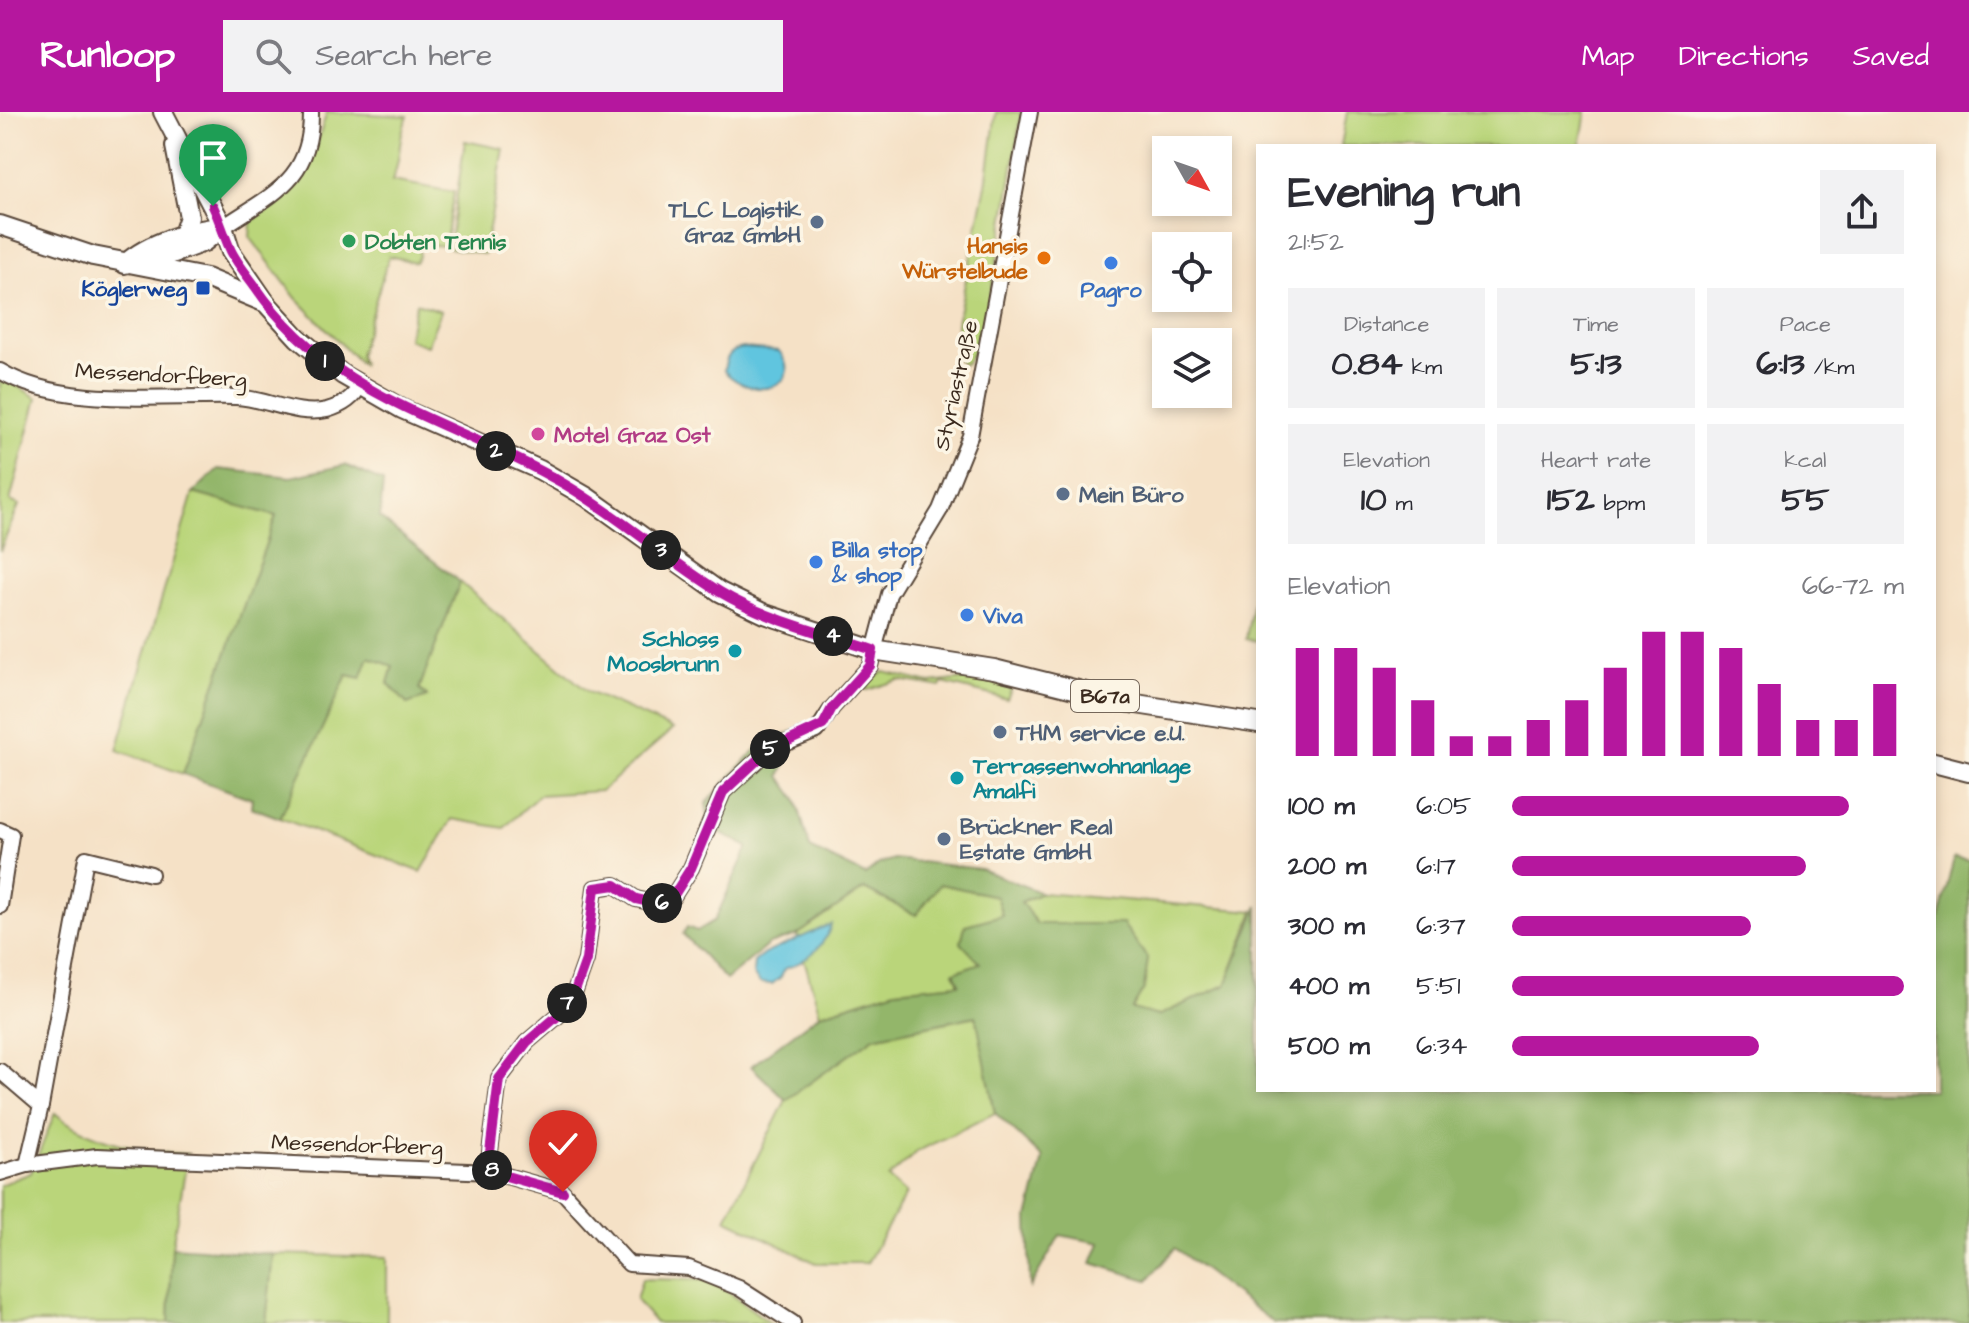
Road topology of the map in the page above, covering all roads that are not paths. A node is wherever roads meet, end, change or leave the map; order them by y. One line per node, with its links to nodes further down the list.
1 (163, 112): 4 (main road, B67a)
2 (311, 112): 6 (street)
3 (1030, 112): 12 (street, Styriastraße)
4 (174, 138): 6 (main road, B67a); 7 (main road)
5 (0, 225): 8 (main road)
6 (223, 227): 7 (main road); 8 (main road); 9 (main road, B67a)
7 (182, 237): 8 (main road)
8 (133, 264): 9 (main road)
9 (266, 303): 11 (main road, B67a)
10 (0, 371): 11 (street, Messendorfberg)
11 (360, 385): 12 (main road, B67a)
12 (873, 650): 13 (main road, B67a); 22 (street, Styriastraße)
13 (1256, 723)
14 (1936, 764): 15 (main road)
15 (1969, 772)
16 (0, 830): 18 (street)
17 (151, 874): 20 (street)
18 (0, 906)
19 (0, 1071): 20 (street)
20 (41, 1106): 21 (street)
21 (27, 1165): 22 (street, Messendorfberg); 23 (street, Messendorfberg)
22 (492, 1172): 24 (street, Messendorfberg)
23 (0, 1173)
24 (793, 1323)

